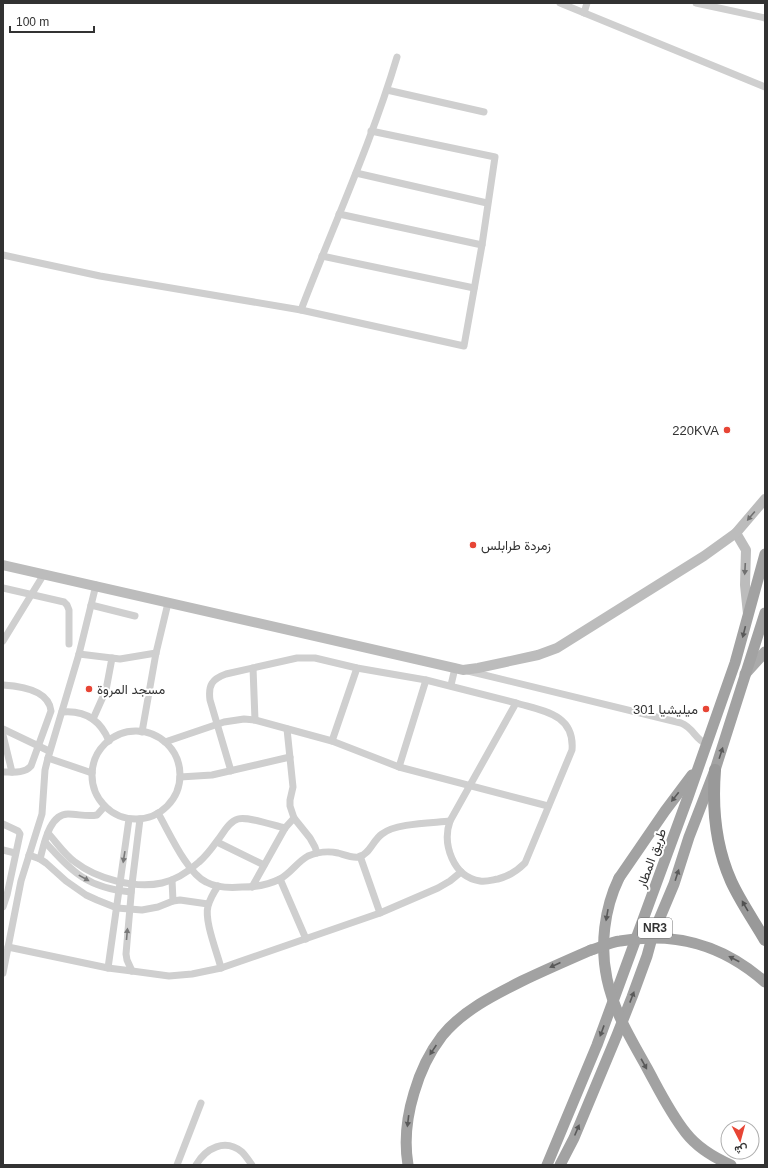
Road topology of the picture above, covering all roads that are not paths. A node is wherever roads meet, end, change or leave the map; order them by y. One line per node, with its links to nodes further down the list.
1 (560, 3): 4 (street)
2 (587, 3): 4 (street)
3 (696, 3): 5 (street)
4 (584, 13): 7 (street)
5 (765, 18)
6 (396, 57): 8 (street)
7 (765, 87)
8 (387, 90): 9 (street); 10 (street)
9 (484, 112)
10 (371, 131): 11 (street); 12 (street)
11 (356, 173): 12 (street); 13 (street)
12 (488, 203): 14 (street)
13 (339, 214): 14 (street); 16 (street)
14 (482, 245): 17 (street)
15 (3, 255): 18 (street)
16 (322, 256): 17 (street); 18 (street)
17 (474, 288): 18 (street)
18 (301, 310)
19 (765, 499): 20 (main road, one-way to 20)
20 (736, 533): 30 (main road, one-way to 30); 40 (main road)
21 (765, 554): 30 (highway, طريق المطار / NR3)
22 (3, 565): 23 (main road)
23 (44, 574): 24 (main road); 26 (street)
24 (96, 585): 27 (main road); 28 (street)
25 (3, 588): 26 (street)
26 (32, 595): 32 (street); 33 (street)
27 (168, 603): 35 (street); 40 (main road)
28 (91, 605): 31 (street); 36 (street)
29 (765, 613): 41 (highway, NR3)
30 (748, 615): 57 (highway, طريق المطار / NR3, one-way to 57)
31 (135, 616)
32 (3, 641)
33 (69, 644)
34 (765, 652): 41 (main road)
35 (156, 653): 37 (street); 52 (street)
36 (79, 654): 37 (street); 46 (street)
37 (112, 658): 47 (street)
38 (253, 668): 39 (street); 48 (street); 49 (street)
39 (357, 668): 42 (street); 55 (street)
40 (459, 669): 44 (street); 57 (street)
41 (745, 674): 63 (highway, NR3, one-way to 41)
42 (426, 680): 44 (street); 62 (street)
43 (3, 685): 58 (street)
44 (451, 685): 45 (street)
45 (516, 703): 69 (street); 71 (street)
46 (62, 712): 47 (street); 59 (street)
47 (93, 719): 54 (street)
48 (255, 720): 49 (street); 51 (street)
49 (217, 724): 56 (street); 64 (street)
50 (3, 729): 58 (street)
51 (287, 729): 55 (street); 60 (street)
52 (142, 732): 54 (street); 56 (street)
53 (3, 735): 66 (street)
54 (109, 741): 67 (street)
55 (332, 741): 62 (street)
56 (165, 742): 68 (street)
57 (707, 744): 61 (highway, طريق المطار / NR3)
58 (39, 746): 59 (street); 66 (street)
59 (48, 754): 67 (street); 85 (street)
60 (290, 757): 64 (street); 73 (street)
61 (699, 766): 120 (highway, طريق المطار / NR3, one-way to 120); 122 (highway, one-way to 122, bridge)
62 (399, 768): 69 (street)
63 (715, 770): 108 (highway, one-way to 63); 121 (highway, NR3, one-way to 63)
64 (231, 771): 68 (street)
65 (3, 772): 66 (street)
66 (12, 772)
67 (92, 773): 70 (street)
68 (180, 777): 72 (street)
69 (471, 786): 71 (street); 76 (street)
70 (105, 806): 74 (street); 79 (street)
71 (548, 806): 92 (street)
72 (158, 813): 75 (street); 91 (street)
73 (294, 818): 78 (street); 84 (street)
74 (129, 819): 75 (street); 95 (street, one-way to 95)
75 (140, 819): 96 (street)
76 (450, 821): 86 (street); 92 (street)
77 (3, 824): 83 (street)
78 (285, 828): 81 (street); 90 (street)
79 (48, 833): 80 (street); 87 (street)
80 (45, 842): 88 (street); 89 (street)
81 (217, 842): 90 (street); 91 (street)
82 (3, 850): 83 (street)
83 (15, 853): 103 (street)
84 (317, 853): 86 (street); 93 (street)
85 (29, 856): 88 (street); 109 (street)
86 (360, 856): 106 (street)
87 (70, 858): 89 (street); 95 (street)
88 (40, 859): 104 (street)
89 (64, 864): 99 (street, one-way to 99)
90 (264, 865): 98 (street)
91 (191, 870): 94 (street); 97 (street)
92 (461, 872): 106 (street)
93 (280, 879): 98 (street); 107 (street)
94 (172, 880): 96 (street); 101 (street)
95 (120, 882): 96 (street); 99 (street)
96 (132, 884): 100 (street)
97 (218, 886): 98 (street); 102 (street)
98 (252, 887)
99 (118, 891): 100 (street); 104 (street)
100 (131, 892): 105 (street)
101 (173, 901): 102 (street); 105 (street)
102 (208, 904): 111 (street)
103 (3, 907)
104 (116, 908): 105 (street); 110 (street)
105 (129, 910): 112 (street, one-way to 105)
106 (380, 913): 107 (street)
107 (306, 939): 111 (street)
108 (765, 940)
109 (8, 947): 110 (street); 113 (street)
110 (108, 968): 112 (street)
111 (221, 968): 112 (street)
112 (132, 971)
113 (3, 973)
114 (765, 982): 119 (highway, one-way to 119, bridge)
115 (201, 1103): 116 (street)
116 (177, 1165)
117 (196, 1165): 118 (street)
118 (252, 1165)
119 (408, 1165)
120 (547, 1165)
121 (560, 1165)
122 (731, 1165)

